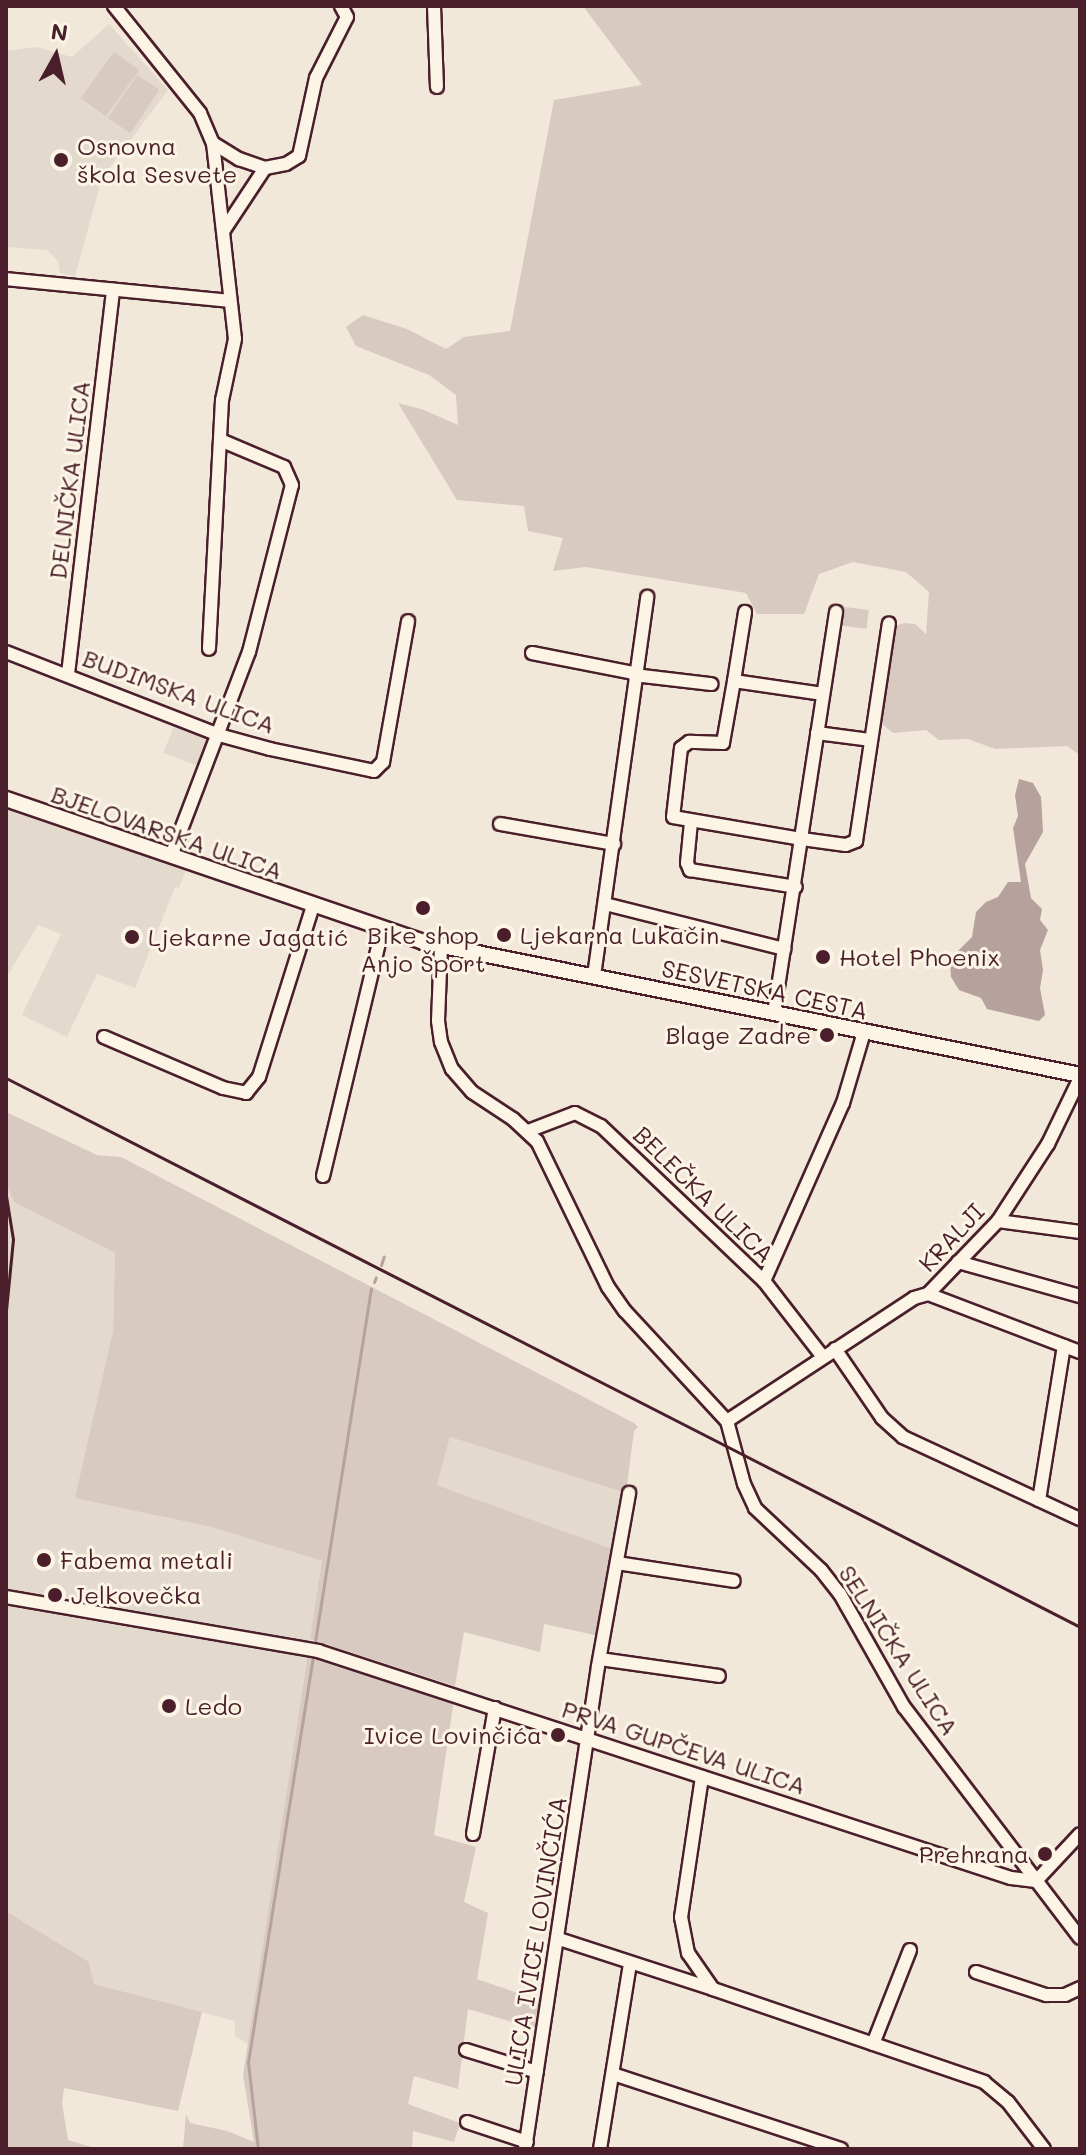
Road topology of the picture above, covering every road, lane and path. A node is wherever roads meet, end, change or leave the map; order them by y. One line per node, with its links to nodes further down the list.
1 (114, 6): 5 (street)
2 (341, 6): 6 (street)
3 (434, 6): 4 (street)
4 (437, 87)
5 (213, 143): 6 (street); 7 (street)
6 (265, 168): 7 (street)
7 (224, 230): 10 (street)
8 (6, 279): 9 (street)
9 (113, 290): 10 (street); 20 (street, DELNIČKA ULICA)
10 (230, 301): 11 (street)
11 (220, 440): 17 (street); 26 (street)
12 (647, 597): 21 (street)
13 (745, 612): 22 (street)
14 (836, 612): 24 (street)
15 (408, 621): 26 (street, BUDIMSKA ULICA)
16 (889, 623): 27 (street)
17 (209, 649)
18 (6, 652): 20 (street, BUDIMSKA ULICA)
19 (532, 653): 21 (street)
20 (68, 674): 26 (street, BUDIMSKA ULICA)
21 (634, 674): 23 (street); 32 (street)
22 (734, 681): 24 (street); 29 (street)
23 (711, 684)
24 (823, 694): 25 (street)
25 (817, 733): 27 (street); 31 (street)
26 (219, 735): 33 (street)
27 (870, 740): 31 (street)
28 (6, 799): 33 (main road, BJELOVARSKA ULICA)
29 (691, 822): 31 (street); 34 (street)
30 (500, 824): 32 (street)
31 (802, 839): 34 (street)
32 (614, 844): 35 (street)
33 (173, 851): 36 (main road, BJELOVARSKA ULICA)
34 (796, 887): 39 (street)
35 (605, 904): 39 (street); 40 (street)
36 (313, 906): 37 (main road, BJELOVARSKA ULICA); 43 (street)
37 (382, 930): 38 (main road, BJELOVARSKA ULICA); 46 (street)
38 (441, 946): 40 (main road, SESVETSKA CESTA); 45 (street)
39 (784, 949): 41 (street)
40 (594, 976): 41 (main road, SESVETSKA CESTA)
41 (774, 1013): 42 (main road, SESVETSKA CESTA)
42 (864, 1032): 44 (main road, SESVETSKA CESTA); 50 (street)
43 (104, 1037)
44 (1078, 1080): 47 (street, KRALJI)
45 (528, 1131): 50 (street, BELEČKA ULICA); 57 (street)
46 (323, 1176)
47 (998, 1221): 48 (street); 49 (street, KRALJI)
48 (1080, 1232)
49 (958, 1262): 51 (street, KRALJI); 52 (street)
50 (764, 1281): 56 (street, BELEČKA ULICA)
51 (928, 1294): 53 (street); 54 (street, KRALJI)
52 (1080, 1296)
53 (1064, 1346): 55 (street); 59 (street)
54 (835, 1349): 56 (street, KRALJI); 59 (street)
55 (1080, 1352)
56 (823, 1357): 57 (street, KRALJI)
57 (727, 1421): 71 (street, SELNIČKA ULICA)
58 (629, 1493): 61 (street, ULICA IVICE LOVINČIĆA)
59 (1039, 1500): 60 (street)
60 (1080, 1519)
61 (617, 1563): 62 (street); 64 (street, ULICA IVICE LOVINČIĆA)
62 (734, 1581)
63 (6, 1597): 66 (street, PRVA GUPČEVA ULICA)
64 (600, 1659): 65 (street); 67 (street, ULICA IVICE LOVINČIĆA)
65 (719, 1676)
66 (495, 1708): 67 (street, PRVA GUPČEVA ULICA); 69 (street)
67 (588, 1739): 68 (street, PRVA GUPČEVA ULICA); 73 (street, ULICA IVICE LOVINČIĆA)
68 (702, 1777): 71 (street, PRVA GUPČEVA ULICA); 78 (street)
69 (473, 1834)
70 (1080, 1834): 71 (street)
71 (1036, 1881): 72 (street, SELNIČKA ULICA)
72 (1080, 1938)
73 (559, 1939): 75 (street); 81 (street, ULICA IVICE LOVINČIĆA)
74 (910, 1950): 79 (street)
75 (630, 1964): 78 (street); 82 (street)
76 (976, 1972): 77 (street)
77 (1080, 1988)
78 (713, 1989): 79 (street)
79 (873, 2044): 87 (street)
80 (466, 2050): 81 (street)
81 (537, 2072): 84 (street, ULICA IVICE LOVINČIĆA)
82 (613, 2074): 85 (street); 86 (street)
83 (467, 2122): 84 (street)
84 (526, 2147)
85 (600, 2149)
86 (841, 2149)
87 (1044, 2149)

